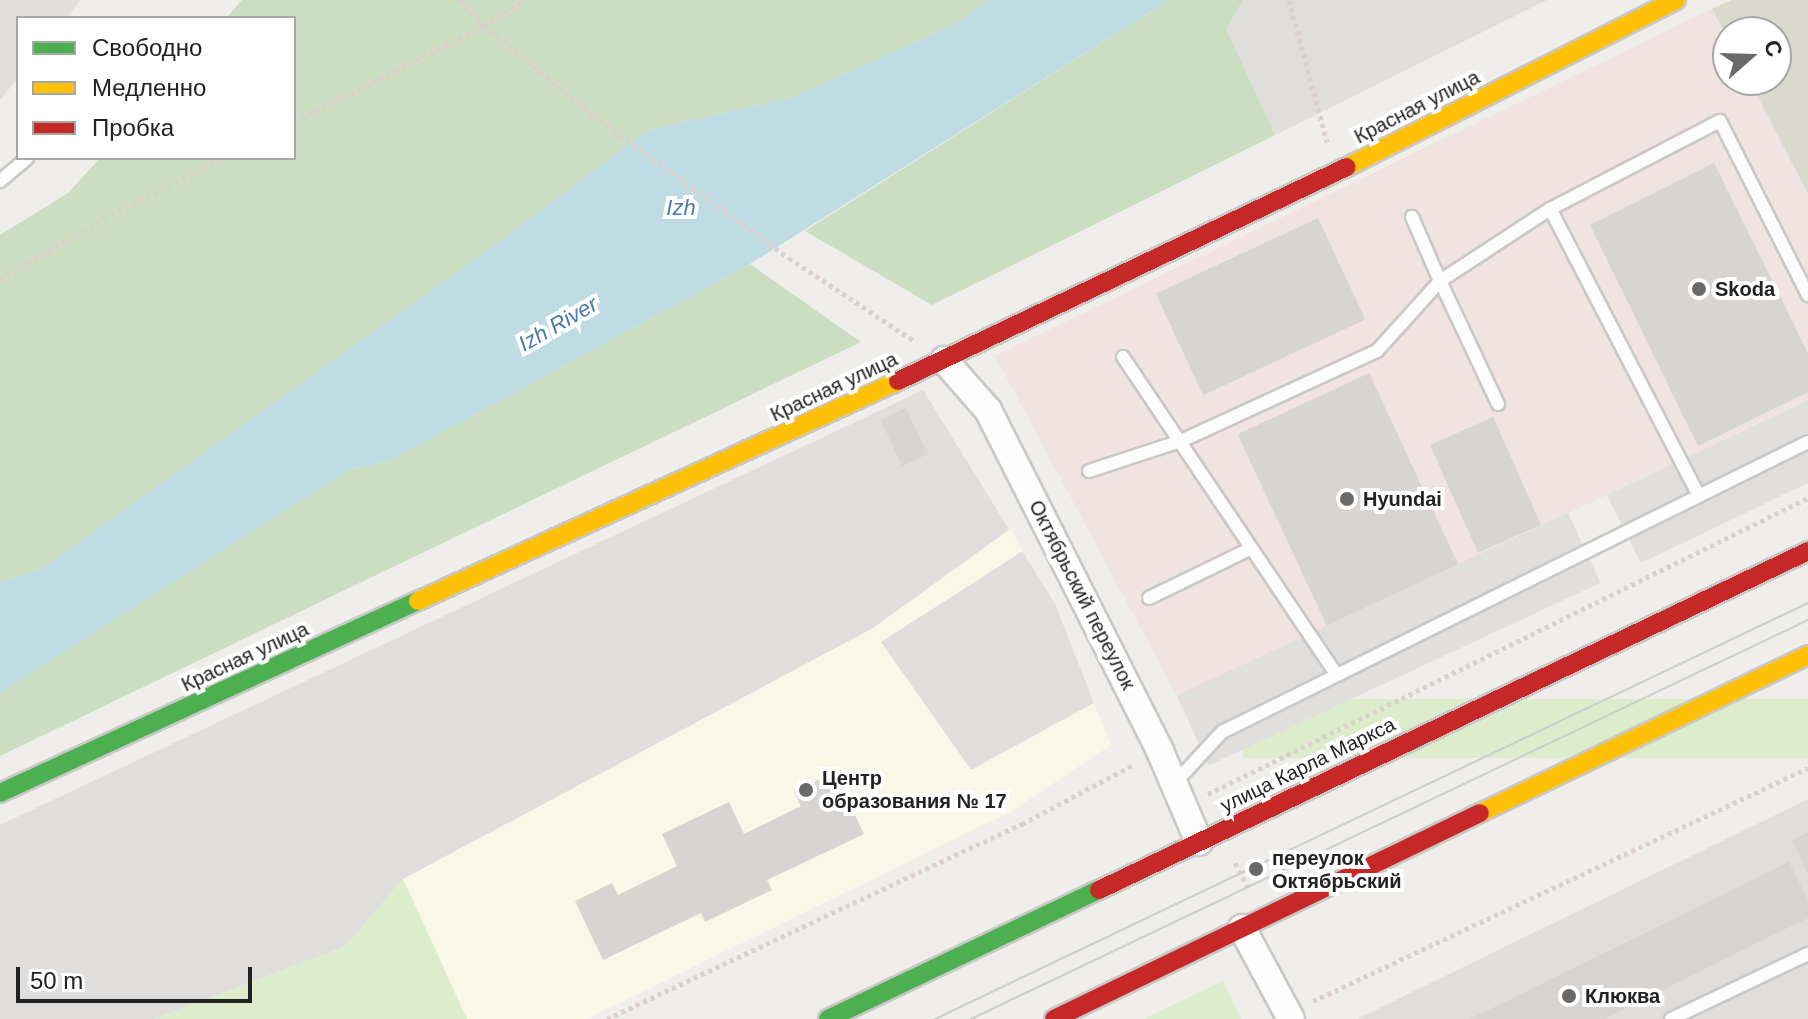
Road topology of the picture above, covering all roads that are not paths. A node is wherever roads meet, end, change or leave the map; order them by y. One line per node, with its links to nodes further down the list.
1 (1676, 0): 9 (main road, Красная улица)
2 (25, 160): 3 (lane)
3 (0, 181)
4 (1550, 209): 6 (lane); 7 (lane); 14 (lane)
5 (1412, 217): 6 (lane)
6 (1440, 281): 10 (lane); 11 (lane)
7 (1808, 295)
8 (1123, 357): 11 (lane)
9 (944, 360): 20 (street, Октябрьский переулок); 21 (main road, Красная улица)
10 (1498, 404)
11 (1181, 441): 13 (lane); 15 (lane)
12 (1808, 442): 14 (lane)
13 (1089, 471)
14 (1699, 496): 19 (lane)
15 (1252, 548): 17 (lane); 19 (lane)
16 (1808, 551): 22 (main road, улица Карла Маркса)
17 (1149, 598)
18 (1808, 655): 23 (main road)
19 (1337, 675): 20 (lane)
20 (1174, 784): 22 (street, Октябрьский переулок)
21 (0, 793)
22 (1199, 842): 26 (main road, улица Карла Маркса)
23 (1242, 928): 25 (street); 27 (main road)
24 (1808, 954): 28 (lane)
25 (1289, 1016)
26 (828, 1019)
27 (1054, 1019)
28 (1671, 1019)

